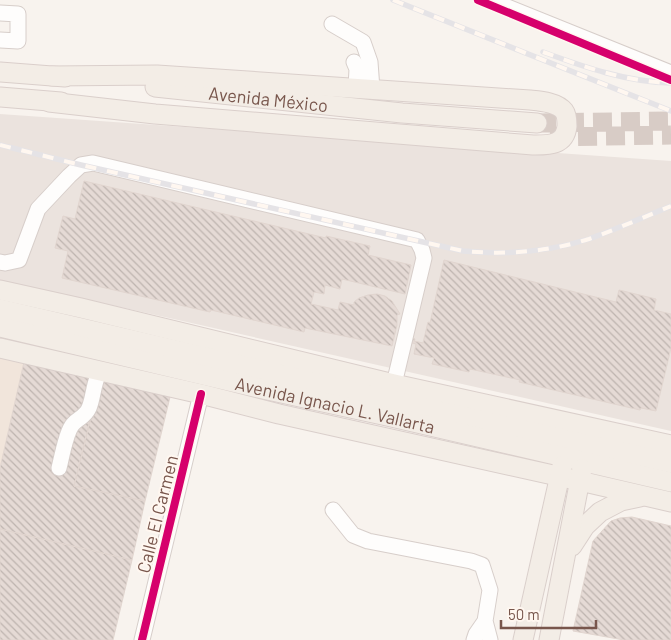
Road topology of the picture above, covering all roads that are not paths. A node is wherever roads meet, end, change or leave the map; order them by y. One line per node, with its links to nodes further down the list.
1 (490, 0): 7 (street)
2 (0, 13): 4 (street)
3 (332, 24): 9 (street)
4 (0, 40)
5 (354, 62): 9 (street)
6 (0, 72): 8 (main road, Avenida México)
7 (671, 73)
8 (52, 76): 9 (main road); 11 (main road, Avenida México)
9 (364, 89): 11 (main road)
10 (0, 97): 11 (main road, Avenida México)
11 (48, 102)
12 (0, 262): 22 (street)
13 (0, 290): 14 (main road, Avenida Ignacio L. Vallarta)
14 (81, 308): 19 (main road); 22 (main road, Avenida Ignacio L. Vallarta)
15 (0, 309): 19 (main road, Avenida Ignacio L. Vallarta)
16 (0, 327): 20 (main road, Avenida Ignacio L. Vallarta)
17 (0, 348): 18 (main road, Avenida Ignacio L. Vallarta)
18 (31, 355): 20 (main road); 21 (main road, Avenida Ignacio L. Vallarta)
19 (213, 358): 26 (main road, Avenida Ignacio L. Vallarta)
20 (165, 366): 23 (main road, Avenida Ignacio L. Vallarta)
21 (100, 371): 24 (main road, Avenida Ignacio L. Vallarta); 30 (street)
22 (394, 384): 26 (main road, Avenida Ignacio L. Vallarta)
23 (254, 387): 25 (main road); 26 (main road, Avenida Ignacio L. Vallarta)
24 (201, 394): 25 (main road, Avenida Ignacio L. Vallarta); 39 (street, Calle El Carmen)
25 (279, 414): 31 (main road, Avenida Ignacio L. Vallarta)
26 (567, 439): 27 (main road, Avenida Ignacio L. Vallarta); 27 (main road, Avenida Ignacio L. Vallarta); 31 (main road)
27 (587, 444): 28 (main road, Avenida Ignacio L. Vallarta); 29 (main road, Avenida Ignacio L. Vallarta); 32 (main road); 33 (main road, Avenida Ignacio L. Vallarta)
28 (671, 445)
29 (671, 463)
30 (59, 468)
31 (559, 476): 32 (main road, Avenida Ignacio L. Vallarta); 42 (main road)
32 (580, 481): 34 (main road, Avenida Ignacio L. Vallarta); 37 (main road)
33 (671, 482)
34 (645, 496): 35 (main road, Avenida Ignacio L. Vallarta); 37 (main road)
35 (671, 502)
36 (333, 510): 38 (street)
37 (566, 555): 43 (main road)
38 (485, 621): 40 (street); 41 (street)
39 (142, 640)
40 (474, 640)
41 (490, 640)
42 (523, 640)
43 (549, 640)

